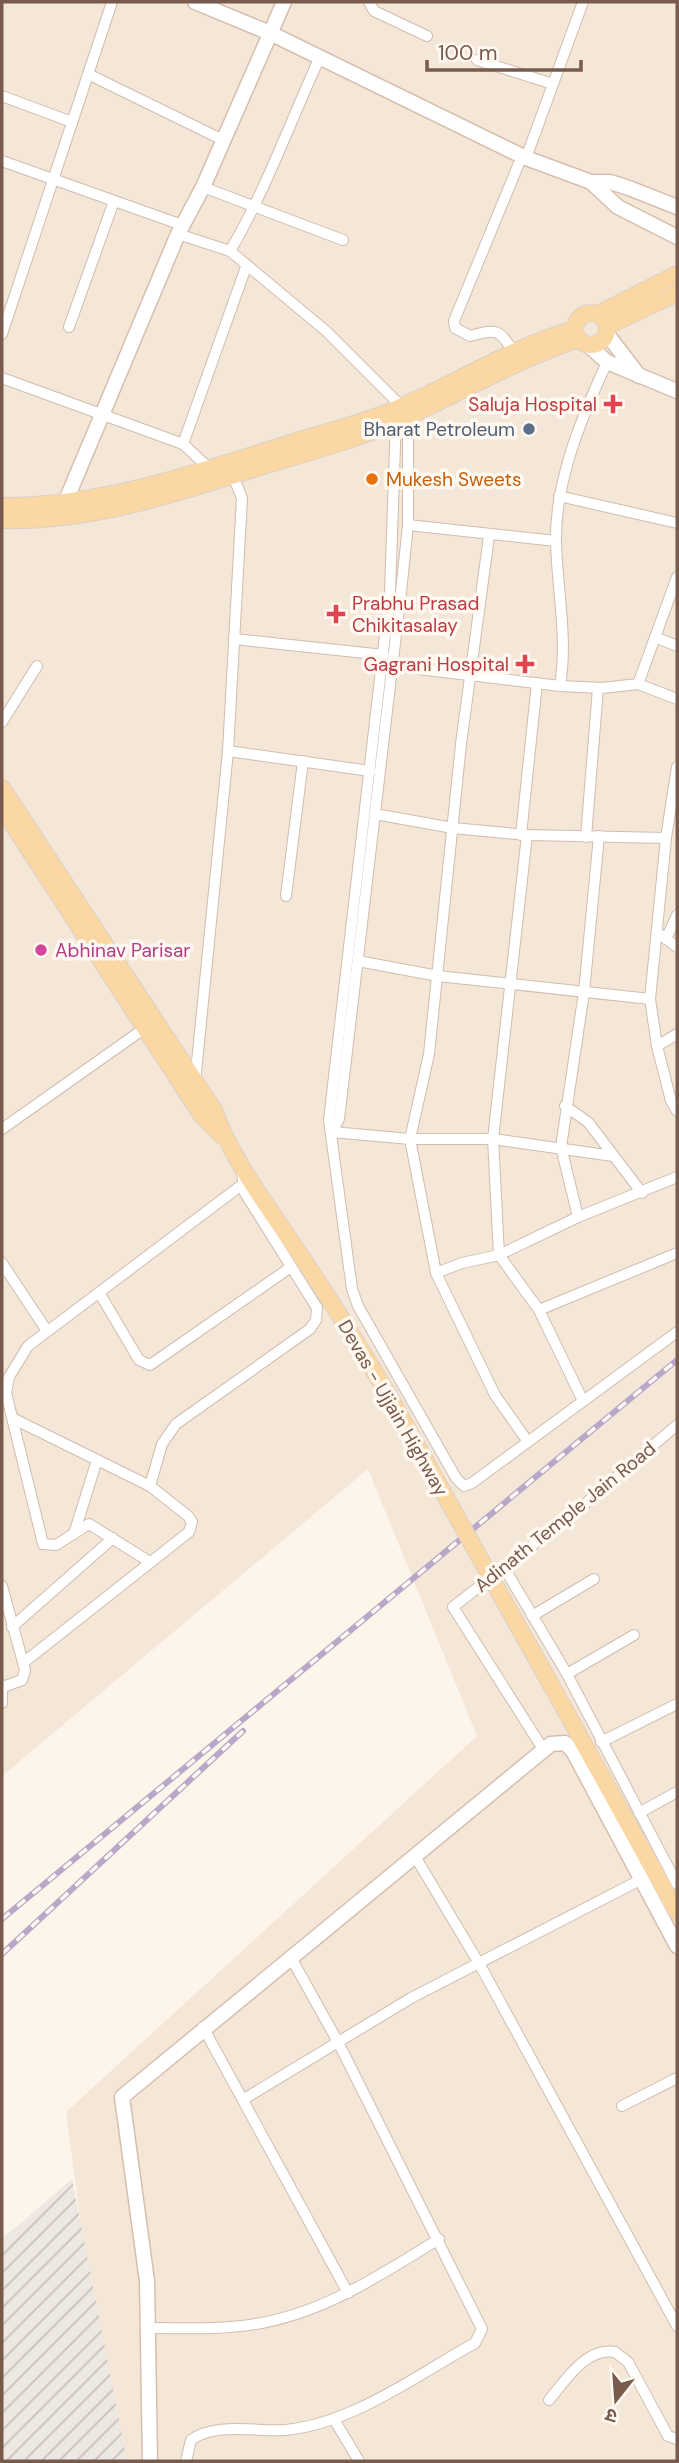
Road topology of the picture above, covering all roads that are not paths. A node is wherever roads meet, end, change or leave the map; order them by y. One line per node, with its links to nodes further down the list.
1 (112, 2): 10 (street)
2 (195, 2): 6 (street)
3 (284, 2): 6 (street)
4 (369, 2): 7 (street)
5 (583, 2): 11 (street)
6 (270, 33): 8 (street); 14 (street)
7 (428, 36)
8 (320, 57): 15 (street); 22 (street)
9 (477, 60): 11 (street)
10 (88, 74): 13 (street); 14 (street)
11 (553, 84): 15 (street)
12 (2, 96): 13 (street)
13 (72, 122): 17 (street)
14 (223, 140): 19 (street)
15 (524, 157): 18 (street); 34 (street)
16 (2, 161): 17 (street)
17 (53, 181): 20 (street); 32 (street)
18 (591, 182): 21 (street); 24 (street)
19 (203, 187): 22 (street); 23 (street)
20 (114, 201): 23 (street); 31 (street)
21 (677, 207)
22 (255, 209): 25 (street); 26 (street)
23 (180, 229): 26 (street); 40 (street)
24 (677, 237)
25 (343, 240)
26 (230, 251): 27 (street)
27 (246, 267): 39 (street); 41 (street)
28 (677, 274): 30 (main road)
29 (677, 293): 30 (main road)
30 (604, 324): 33 (main road); 33 (main road); 36 (street)
31 (69, 327)
32 (2, 334)
33 (581, 338): 34 (main road); 35 (street); 39 (main road)
34 (514, 352): 39 (main road)
35 (607, 362): 36 (street); 44 (street)
36 (639, 376): 38 (street)
37 (2, 378): 40 (street)
38 (677, 391)
39 (400, 410): 42 (main road); 43 (main road); 50 (street); 57 (street)
40 (103, 415): 41 (street); 45 (street)
41 (183, 444): 42 (street)
42 (209, 468): 45 (main road)
43 (233, 475): 47 (main road); 55 (street)
44 (559, 496): 49 (street); 52 (street)
45 (64, 503): 46 (main road); 47 (street)
46 (2, 506)
47 (59, 519): 48 (main road)
48 (2, 520)
49 (677, 523)
50 (408, 526): 51 (street); 59 (street)
51 (489, 536): 52 (street); 60 (street)
52 (556, 541): 63 (street)
53 (677, 577): 54 (street)
54 (655, 637): 56 (street); 62 (street)
55 (234, 639): 57 (street); 67 (street)
56 (677, 646)
57 (384, 655): 70 (street)
58 (37, 666): 66 (street)
59 (393, 666): 60 (street); 73 (street)
60 (472, 675): 61 (street); 74 (street)
61 (537, 683): 63 (street); 75 (street)
62 (638, 684): 64 (street); 65 (street)
63 (560, 686): 64 (street)
64 (598, 688): 77 (street)
65 (677, 699)
66 (2, 722)
67 (228, 751): 68 (street); 91 (street)
68 (303, 761): 70 (street); 79 (street)
69 (677, 767): 78 (street)
70 (370, 771): 96 (street)
71 (2, 788): 91 (main road, Devas - Ujjain Highway)
72 (2, 808): 88 (main road, Devas - Ujjain Highway)
73 (374, 814): 74 (street); 83 (street)
74 (453, 828): 75 (street); 84 (street)
75 (524, 835): 77 (street); 85 (street)
76 (599, 836): 77 (street); 78 (street); 86 (street)
77 (586, 837)
78 (666, 838): 81 (street)
79 (286, 896)
80 (677, 915): 81 (street)
81 (662, 936): 82 (street); 87 (street)
82 (677, 947)
83 (358, 961): 84 (street); 96 (street)
84 (438, 976): 85 (street); 97 (street)
85 (511, 985): 86 (street); 98 (street)
86 (584, 992): 87 (street); 93 (street)
87 (650, 999): 90 (street)
88 (145, 1028): 95 (street); 99 (main road, Devas - Ujjain Highway)
89 (677, 1034): 90 (street)
90 (657, 1046): 92 (street)
91 (195, 1082): 99 (main road, Devas - Ujjain Highway)
92 (674, 1098): 94 (street)
93 (565, 1107): 100 (street); 101 (street)
94 (677, 1111)
95 (2, 1129)
96 (332, 1132): 97 (street); 118 (street)
97 (410, 1139): 98 (street); 110 (street)
98 (493, 1139): 100 (street); 107 (street)
99 (225, 1140): 102 (main road, Devas - Ujjain Highway)
100 (561, 1147): 101 (street); 105 (street)
101 (614, 1156): 104 (street)
102 (242, 1177): 109 (street); 111 (street); 142 (main road, Devas - Ujjain Highway, bridge)
103 (677, 1177): 104 (street)
104 (642, 1193): 105 (street)
105 (578, 1217): 107 (street)
106 (677, 1253): 112 (street)
107 (499, 1255): 110 (street); 112 (street)
108 (2, 1263): 113 (street)
109 (291, 1267): 111 (street); 120 (street)
110 (436, 1273): 118 (street)
111 (100, 1294): 113 (street)
112 (539, 1310): 115 (street)
113 (47, 1331): 116 (street)
114 (677, 1332): 115 (street)
115 (583, 1401): 118 (street)
116 (14, 1419): 119 (street); 121 (street)
117 (677, 1425): 124 (street, Adinath Temple Jain Road)
118 (528, 1441)
119 (97, 1460): 120 (street); 121 (street)
120 (150, 1486): 123 (street)
121 (74, 1534): 122 (street)
122 (113, 1538): 123 (street); 128 (street)
123 (150, 1562): 130 (street)
124 (505, 1569): 127 (street); 136 (street, Adinath Temple Jain Road)
125 (594, 1578): 127 (street)
126 (2, 1586): 128 (street)
127 (532, 1616): 131 (street)
128 (12, 1627): 130 (street)
129 (634, 1635): 131 (street)
130 (23, 1663): 132 (street)
131 (567, 1674): 135 (street)
132 (2, 1686): 133 (street)
133 (2, 1703)
134 (677, 1704): 135 (street)
135 (601, 1742): 138 (street)
136 (543, 1749): 139 (street); 140 (street)
137 (677, 1792): 138 (street)
138 (639, 1813): 141 (street)
139 (416, 1858): 144 (street); 145 (street)
140 (640, 1880): 143 (street); 145 (street)
141 (676, 1880)
142 (677, 1912)
143 (677, 1946)
144 (290, 1956): 146 (street); 147 (street)
145 (480, 1965): 147 (street); 153 (street)
146 (203, 2027): 149 (street); 154 (street)
147 (338, 2042): 149 (street); 151 (street)
148 (677, 2078): 150 (street)
149 (244, 2099): 152 (street)
150 (622, 2106)
151 (439, 2239): 152 (street); 156 (street)
152 (348, 2293): 154 (street)
153 (677, 2326)
154 (150, 2328): 158 (street)
155 (549, 2400): 157 (street)
156 (335, 2421): 159 (street); 160 (street)
157 (677, 2439)
158 (150, 2461)
159 (186, 2461)
160 (359, 2461)

